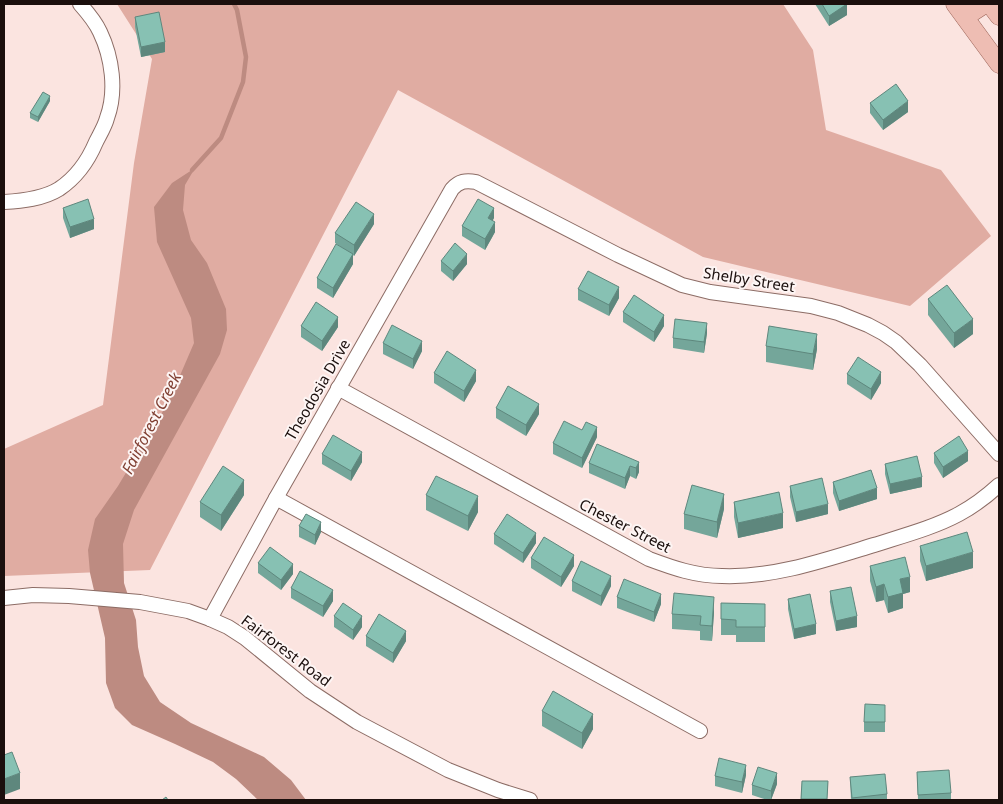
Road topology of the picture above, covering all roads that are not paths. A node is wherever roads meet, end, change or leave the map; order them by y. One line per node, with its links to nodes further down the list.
1 (80, 4): 8 (street)
2 (985, 4): 4 (main road)
3 (990, 4): 5 (main road)
4 (960, 10): 6 (main road)
5 (999, 16)
6 (999, 64)
7 (461, 182): 9 (street, Theodosia Drive); 10 (street, Shelby Street)
8 (4, 202)
9 (338, 388): 11 (street, Chester Street); 12 (street, Theodosia Drive)
10 (999, 454)
11 (999, 485)
12 (276, 498): 14 (street, Theodosia Drive); 15 (street)
13 (4, 598): 14 (street, Fairforest Road)
14 (210, 618): 16 (street, Fairforest Road)
15 (700, 731)
16 (530, 800)

